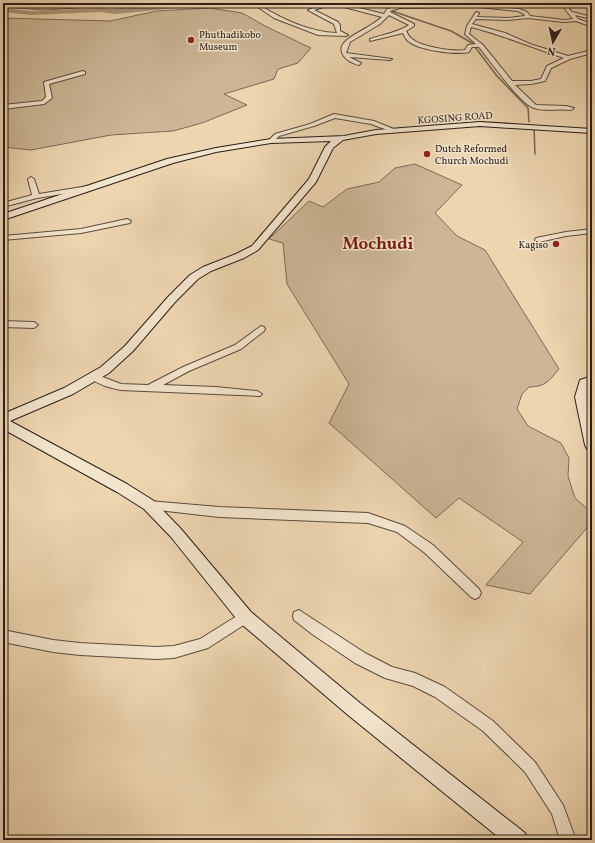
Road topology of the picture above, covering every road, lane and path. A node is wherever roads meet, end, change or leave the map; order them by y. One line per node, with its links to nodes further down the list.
1 (333, 3): 8 (street); 17 (street)
2 (458, 3): 6 (street)
3 (568, 3): 9 (street)
4 (481, 4): 6 (street); 10 (street); 11 (street)
5 (398, 6): 6 (street); 8 (street)
6 (464, 6)
7 (260, 7): 17 (street)
8 (387, 10): 16 (street); 18 (street)
9 (571, 13): 12 (street); 13 (street)
10 (528, 17): 11 (street); 13 (street)
11 (475, 18): 14 (street)
12 (592, 18)
13 (576, 20): 15 (street)
14 (470, 25): 20 (street); 23 (street)
15 (592, 26)
16 (404, 31): 19 (street); 20 (street)
17 (346, 35): 18 (street)
18 (354, 37): 22 (street)
19 (372, 40)
20 (475, 46): 28 (street)
21 (592, 51): 23 (street)
22 (343, 54): 24 (street); 25 (street)
23 (568, 58): 29 (street)
24 (390, 59)
25 (359, 64)
26 (83, 73): 30 (street)
27 (493, 76): 28 (street)
28 (502, 76): 29 (street)
29 (510, 83): 31 (street)
30 (3, 107)
31 (571, 108)
32 (393, 130): 33 (street, KGOSING ROAD); 34 (street, KGOSING ROAD); 35 (street)
33 (592, 131)
34 (344, 138): 35 (street); 48 (street)
35 (271, 141): 37 (street)
36 (30, 179): 38 (street)
37 (88, 188): 38 (street); 40 (street)
38 (36, 196): 39 (street)
39 (3, 205)
40 (3, 217)
41 (128, 221): 43 (street)
42 (592, 231): 44 (street)
43 (3, 238)
44 (540, 240)
45 (3, 324): 46 (street)
46 (34, 325)
47 (261, 329): 50 (street)
48 (95, 377): 50 (street); 52 (street)
49 (592, 380): 54 (street)
50 (149, 388): 51 (street)
51 (257, 394)
52 (3, 419)
53 (3, 423): 55 (street)
54 (592, 445)
55 (149, 505): 56 (street); 58 (street)
56 (475, 593)
57 (299, 616): 61 (street)
58 (245, 617): 59 (street); 60 (street)
59 (3, 636)
60 (518, 840)
61 (568, 840)

